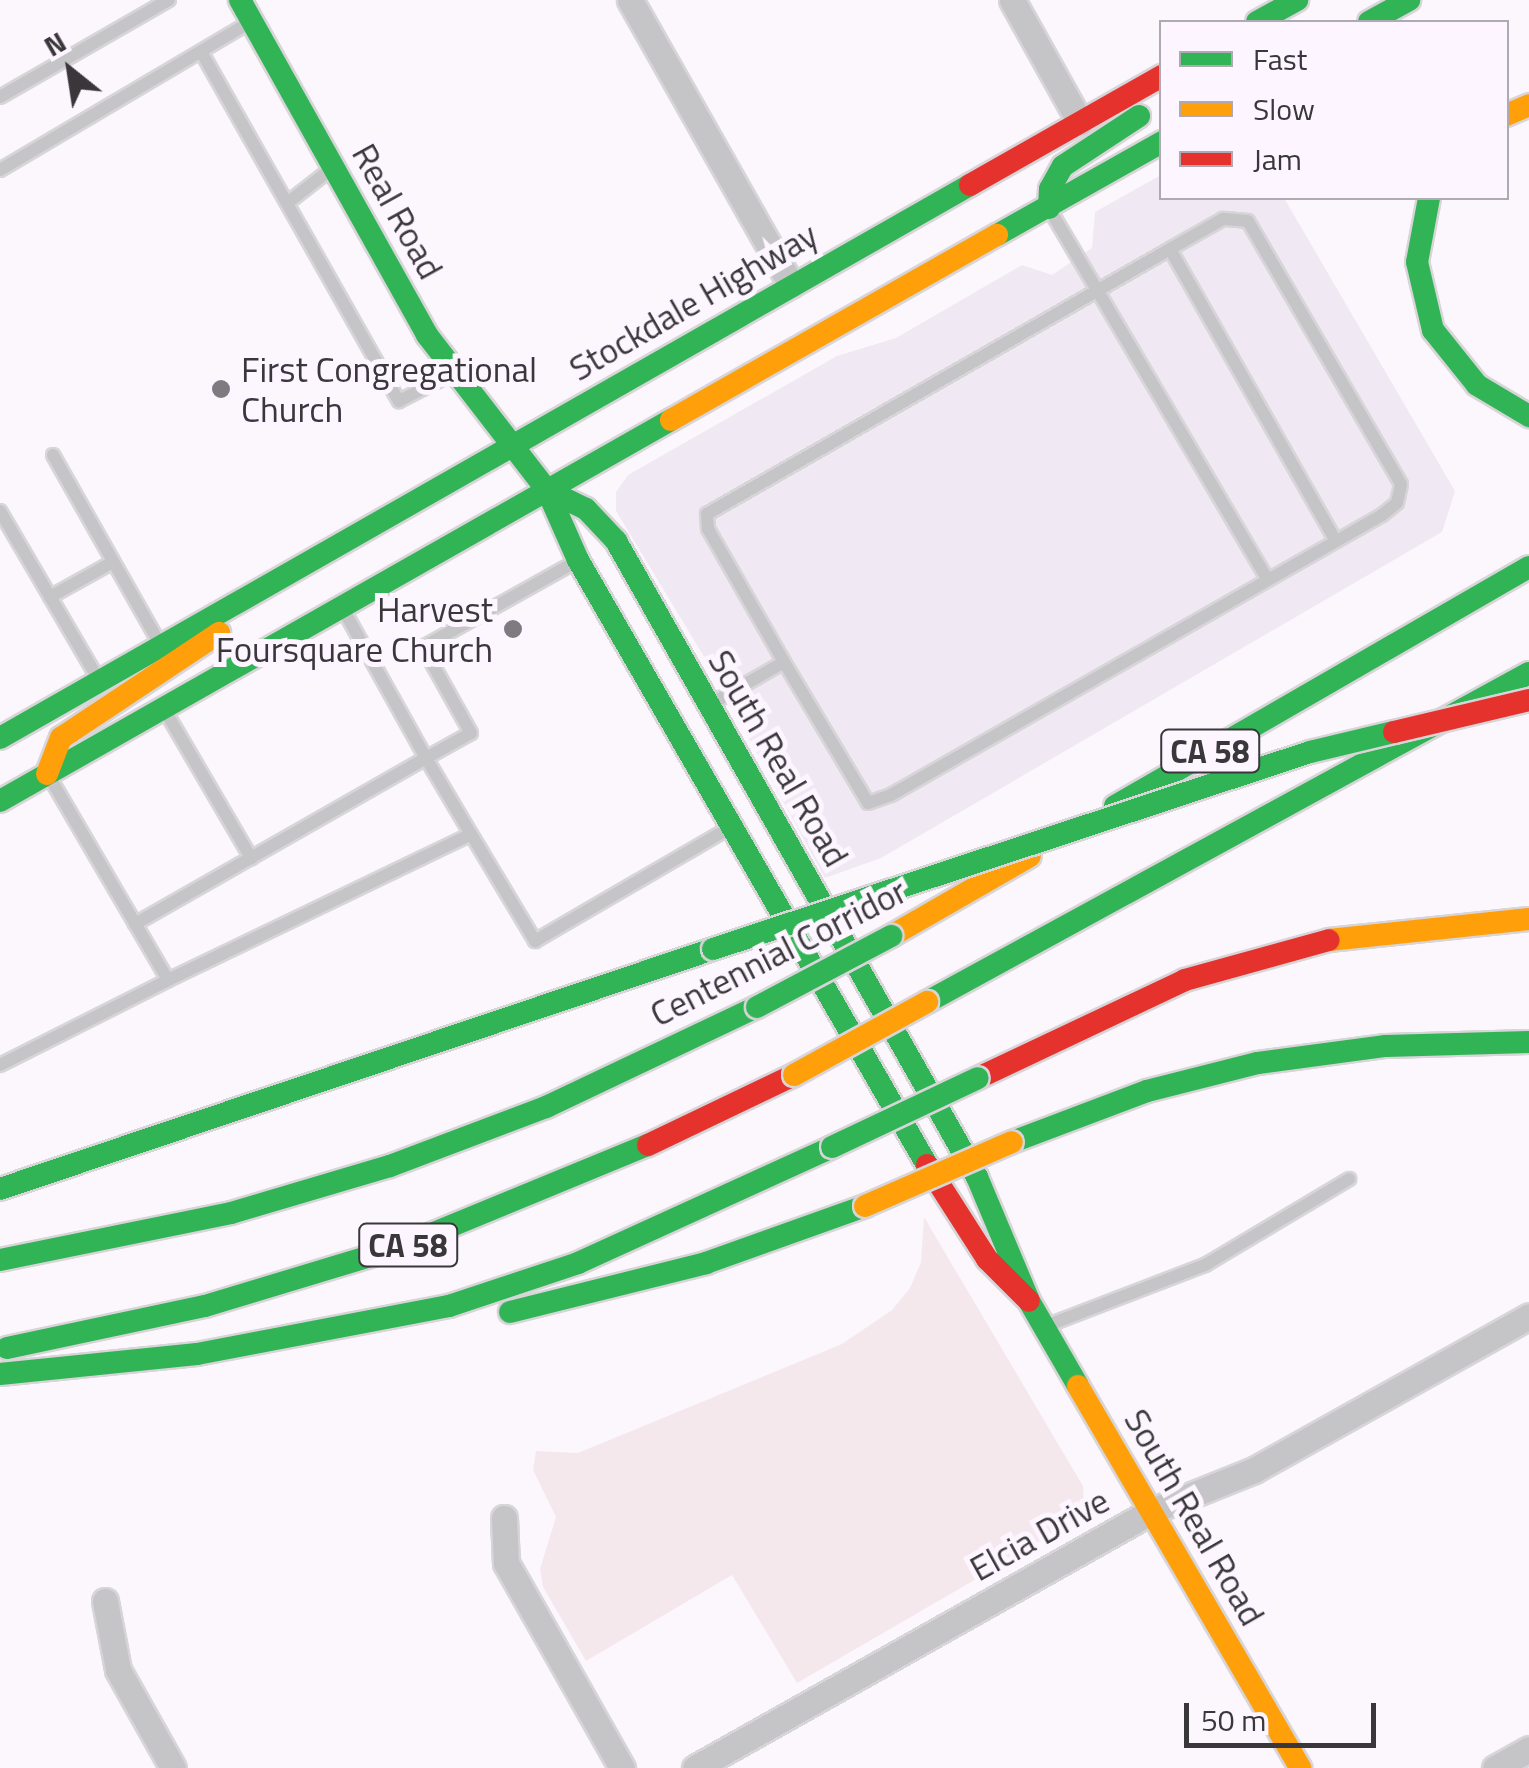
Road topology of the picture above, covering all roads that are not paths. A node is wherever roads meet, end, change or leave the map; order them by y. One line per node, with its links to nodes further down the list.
1 (169, 0): 12 (lane)
2 (240, 0): 9 (main road, Real Road)
3 (630, 0): 22 (street)
4 (1012, 0): 14 (street)
5 (1297, 0): 7 (main road)
6 (1409, 0): 8 (main road)
7 (1261, 20)
8 (1373, 20)
9 (252, 21): 10 (lane); 16 (main road, Real Road)
10 (203, 55): 17 (lane); 19 (lane)
11 (1159, 78): 14 (main road, Stockdale Highway)
12 (0, 97)
13 (1159, 104): 20 (main road)
14 (1080, 122): 22 (main road, Stockdale Highway)
15 (1159, 144): 20 (main road)
16 (333, 168): 19 (lane); 24 (main road, Real Road)
17 (0, 170)
18 (1429, 200): 25 (main road)
19 (290, 201): 24 (lane)
20 (1049, 208): 23 (lane); 28 (main road)
21 (1170, 249): 23 (lane); 30 (lane); 30 (lane)
22 (792, 284): 26 (main road, Stockdale Highway)
23 (1097, 291): 34 (lane); 39 (lane)
24 (452, 373): 26 (main road, Real Road)
25 (1529, 416)
26 (511, 445): 28 (main road, South Real Road); 35 (main road, Stockdale Highway)
27 (52, 455): 32 (lane)
28 (547, 490): 31 (main road, South Real Road); 37 (main road); 43 (main road, South Real Road)
29 (0, 511): 36 (lane)
30 (1336, 541): 34 (lane)
31 (578, 560): 46 (lane); 49 (main road, South Real Road)
32 (113, 562): 36 (lane); 38 (lane)
33 (1529, 566): 59 (main road, Centennial Corridor / CA 58, bridge)
34 (1267, 579): 39 (lane)
35 (274, 581): 38 (main road, Stockdale Highway); 47 (main road)
36 (50, 597): 41 (lane)
37 (342, 607): 44 (main road); 46 (lane)
38 (161, 646): 41 (main road, Stockdale Highway)
39 (784, 662): 43 (lane)
40 (1529, 673): 64 (main road, CA 58, bridge)
41 (99, 681): 45 (main road, Stockdale Highway)
42 (1529, 700): 58 (main road, bridge)
43 (709, 705): 60 (main road, South Real Road)
44 (164, 708): 47 (main road); 51 (lane)
45 (0, 738)
46 (426, 758): 50 (lane); 51 (lane)
47 (47, 774): 48 (main road); 53 (lane)
48 (0, 801)
49 (731, 826): 50 (lane); 60 (main road, South Real Road)
50 (471, 834): 54 (lane)
51 (250, 858): 53 (lane)
52 (1529, 919): 63 (main road, bridge)
53 (135, 924): 54 (lane)
54 (168, 980): 56 (lane)
55 (1529, 1042): 63 (main road, bridge)
56 (0, 1066)
57 (1349, 1179): 62 (lane)
58 (0, 1189)
59 (0, 1260)
60 (1029, 1302): 62 (main road, South Real Road)
61 (1529, 1316): 66 (street, Elcia Drive)
62 (1044, 1327): 66 (main road, South Real Road)
63 (290, 1340): 65 (main road)
64 (0, 1349)
65 (0, 1374)
66 (1152, 1512): 72 (street, Elcia Drive); 73 (main road, South Real Road)
67 (504, 1518): 71 (street)
68 (105, 1601): 70 (street)
69 (1529, 1749): 74 (street)
70 (173, 1768)
71 (622, 1768)
72 (695, 1768)
73 (1300, 1768)
74 (1496, 1768)

